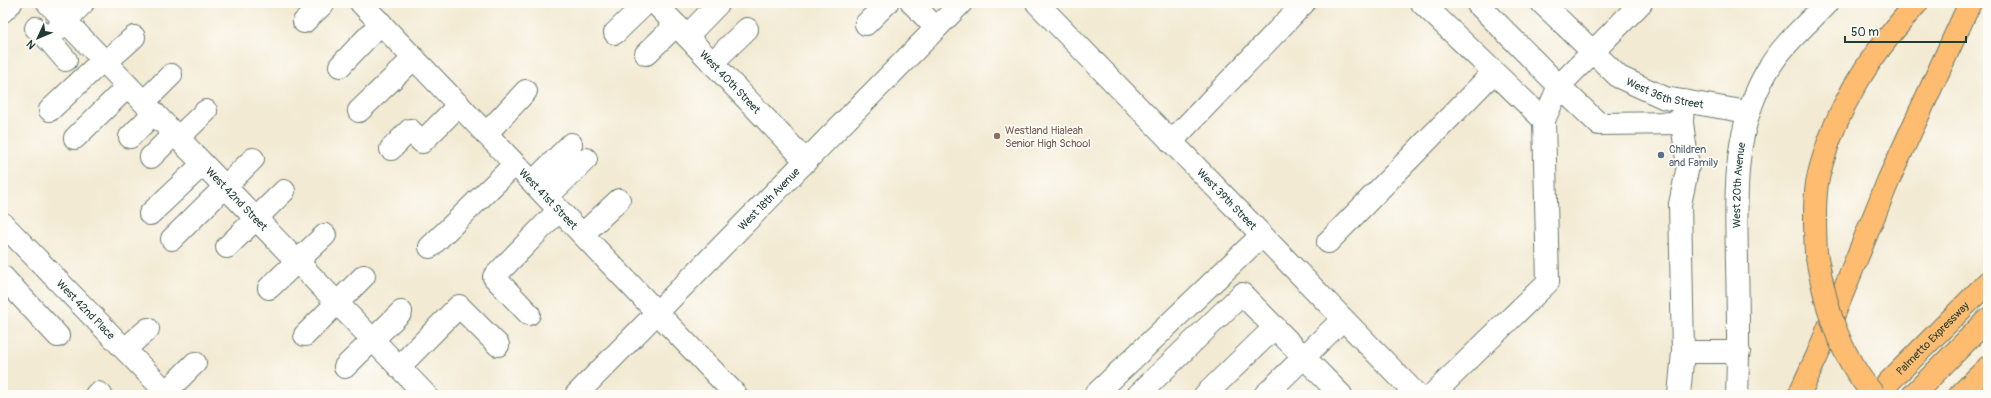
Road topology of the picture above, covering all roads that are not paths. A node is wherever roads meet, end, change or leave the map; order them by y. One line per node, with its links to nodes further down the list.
1 (11, 3): 19 (street)
2 (48, 3): 21 (street, West 42nd Street)
3 (83, 3): 21 (street)
4 (324, 3): 22 (street)
5 (361, 3): 23 (street, West 41st Street)
6 (719, 3): 20 (street)
7 (887, 3): 24 (street)
8 (912, 3): 25 (street)
9 (961, 3): 25 (street, West 18th Avenue)
10 (1037, 3): 54 (street, West 39th Street)
11 (1304, 3): 54 (street)
12 (1422, 3): 36 (street)
13 (1477, 3): 39 (street)
14 (1542, 3): 29 (street, West 36th Street)
15 (1641, 3): 29 (street)
16 (1827, 3): 47 (street, West 20th Avenue)
17 (1917, 3): 117 (highway, bridge)
18 (1970, 3): 116 (highway)
19 (3, 11)
20 (666, 13): 27 (street); 30 (street); 34 (street, West 40th Street)
21 (66, 21): 32 (street); 33 (street, West 42nd Street)
22 (304, 22)
23 (381, 23): 31 (street, West 41st Street); 35 (street)
24 (866, 24)
25 (936, 28): 59 (street, West 18th Avenue)
26 (747, 29): 34 (street)
27 (615, 34)
28 (134, 38): 33 (street)
29 (1592, 53): 39 (street); 41 (street, West 36th Street)
30 (646, 54)
31 (414, 58): 42 (street, West 41st Street); 46 (street)
32 (66, 60)
33 (104, 61): 38 (street, West 42nd Street); 44 (street)
34 (712, 63): 59 (street, West 40th Street)
35 (340, 66)
36 (1493, 73): 48 (street); 73 (street)
37 (171, 75): 43 (street)
38 (128, 86): 43 (street, West 42nd Street); 53 (street)
39 (1560, 86): 48 (street); 49 (street)
40 (526, 91): 50 (street)
41 (1683, 101): 47 (street, West 36th Street); 49 (street)
42 (459, 105): 50 (street, West 41st Street); 55 (street)
43 (149, 108): 51 (street, West 42nd Street); 52 (street)
44 (50, 110)
45 (206, 111): 51 (street)
46 (359, 111)
47 (1748, 112): 95 (street, West 20th Avenue)
48 (1544, 120): 113 (street)
49 (1682, 123): 94 (street)
50 (486, 134): 61 (street, West 41st Street)
51 (176, 136): 57 (street); 60 (street, West 42nd Street)
52 (130, 137)
53 (75, 138)
54 (1171, 142): 71 (street, West 39th Street)
55 (391, 150)
56 (578, 151): 64 (street)
57 (151, 157)
58 (254, 159): 62 (street)
59 (806, 161): 83 (street, West 18th Avenue)
60 (203, 164): 62 (street, West 42nd Street); 66 (street)
61 (515, 164): 64 (street, West 41st Street); 75 (street)
62 (224, 186): 67 (street, West 42nd Street); 72 (street)
63 (284, 191): 67 (street)
64 (546, 196): 69 (street, West 41st Street); 84 (street)
65 (619, 200): 69 (street)
66 (150, 214)
67 (256, 219): 74 (street); 76 (street, West 42nd Street)
68 (3, 224): 93 (street, West 42nd Place)
69 (583, 234): 83 (street, West 41st Street)
70 (325, 235): 76 (street)
71 (1262, 235): 85 (street, West 39th Street); 108 (street)
72 (172, 239)
73 (1328, 242)
74 (227, 247)
75 (430, 247)
76 (297, 261): 80 (street); 81 (street, West 42nd Street)
77 (364, 276): 81 (street)
78 (3, 277): 90 (street)
79 (1988, 282): 117 (highway, Palmetto Expressway)
80 (269, 288)
81 (337, 303): 89 (street); 91 (street, West 42nd Street)
82 (402, 312): 91 (street)
83 (658, 312): 106 (street, West 18th Avenue); 107 (street, West 41st Street)
84 (529, 314)
85 (1343, 319): 96 (street); 112 (street, West 39th Street)
86 (1988, 319): 118 (highway)
87 (1275, 327): 96 (street); 109 (street); 110 (street)
88 (148, 329): 93 (street)
89 (305, 335)
90 (58, 336)
91 (372, 340): 98 (street); 99 (street, West 42nd Street)
92 (498, 345): 99 (street)
93 (125, 349): 102 (street, West 42nd Place)
94 (1683, 352): 95 (street); 114 (street)
95 (1739, 352): 115 (street, West 20th Avenue)
96 (1305, 358): 101 (street); 111 (street)
97 (195, 363): 102 (street)
98 (345, 367)
99 (399, 367): 105 (street, West 42nd Street)
100 (1988, 367): 119 (highway)
101 (1335, 393)
102 (168, 394)
103 (96, 395): 104 (street)
104 (101, 395)
105 (426, 395)
106 (576, 395)
107 (736, 395)
108 (1095, 395)
109 (1138, 395)
110 (1205, 395)
111 (1265, 395)
112 (1417, 395)
113 (1432, 395)
114 (1679, 395)
115 (1737, 395)
116 (1799, 395)
117 (1875, 395)
118 (1913, 395)
119 (1960, 395)

